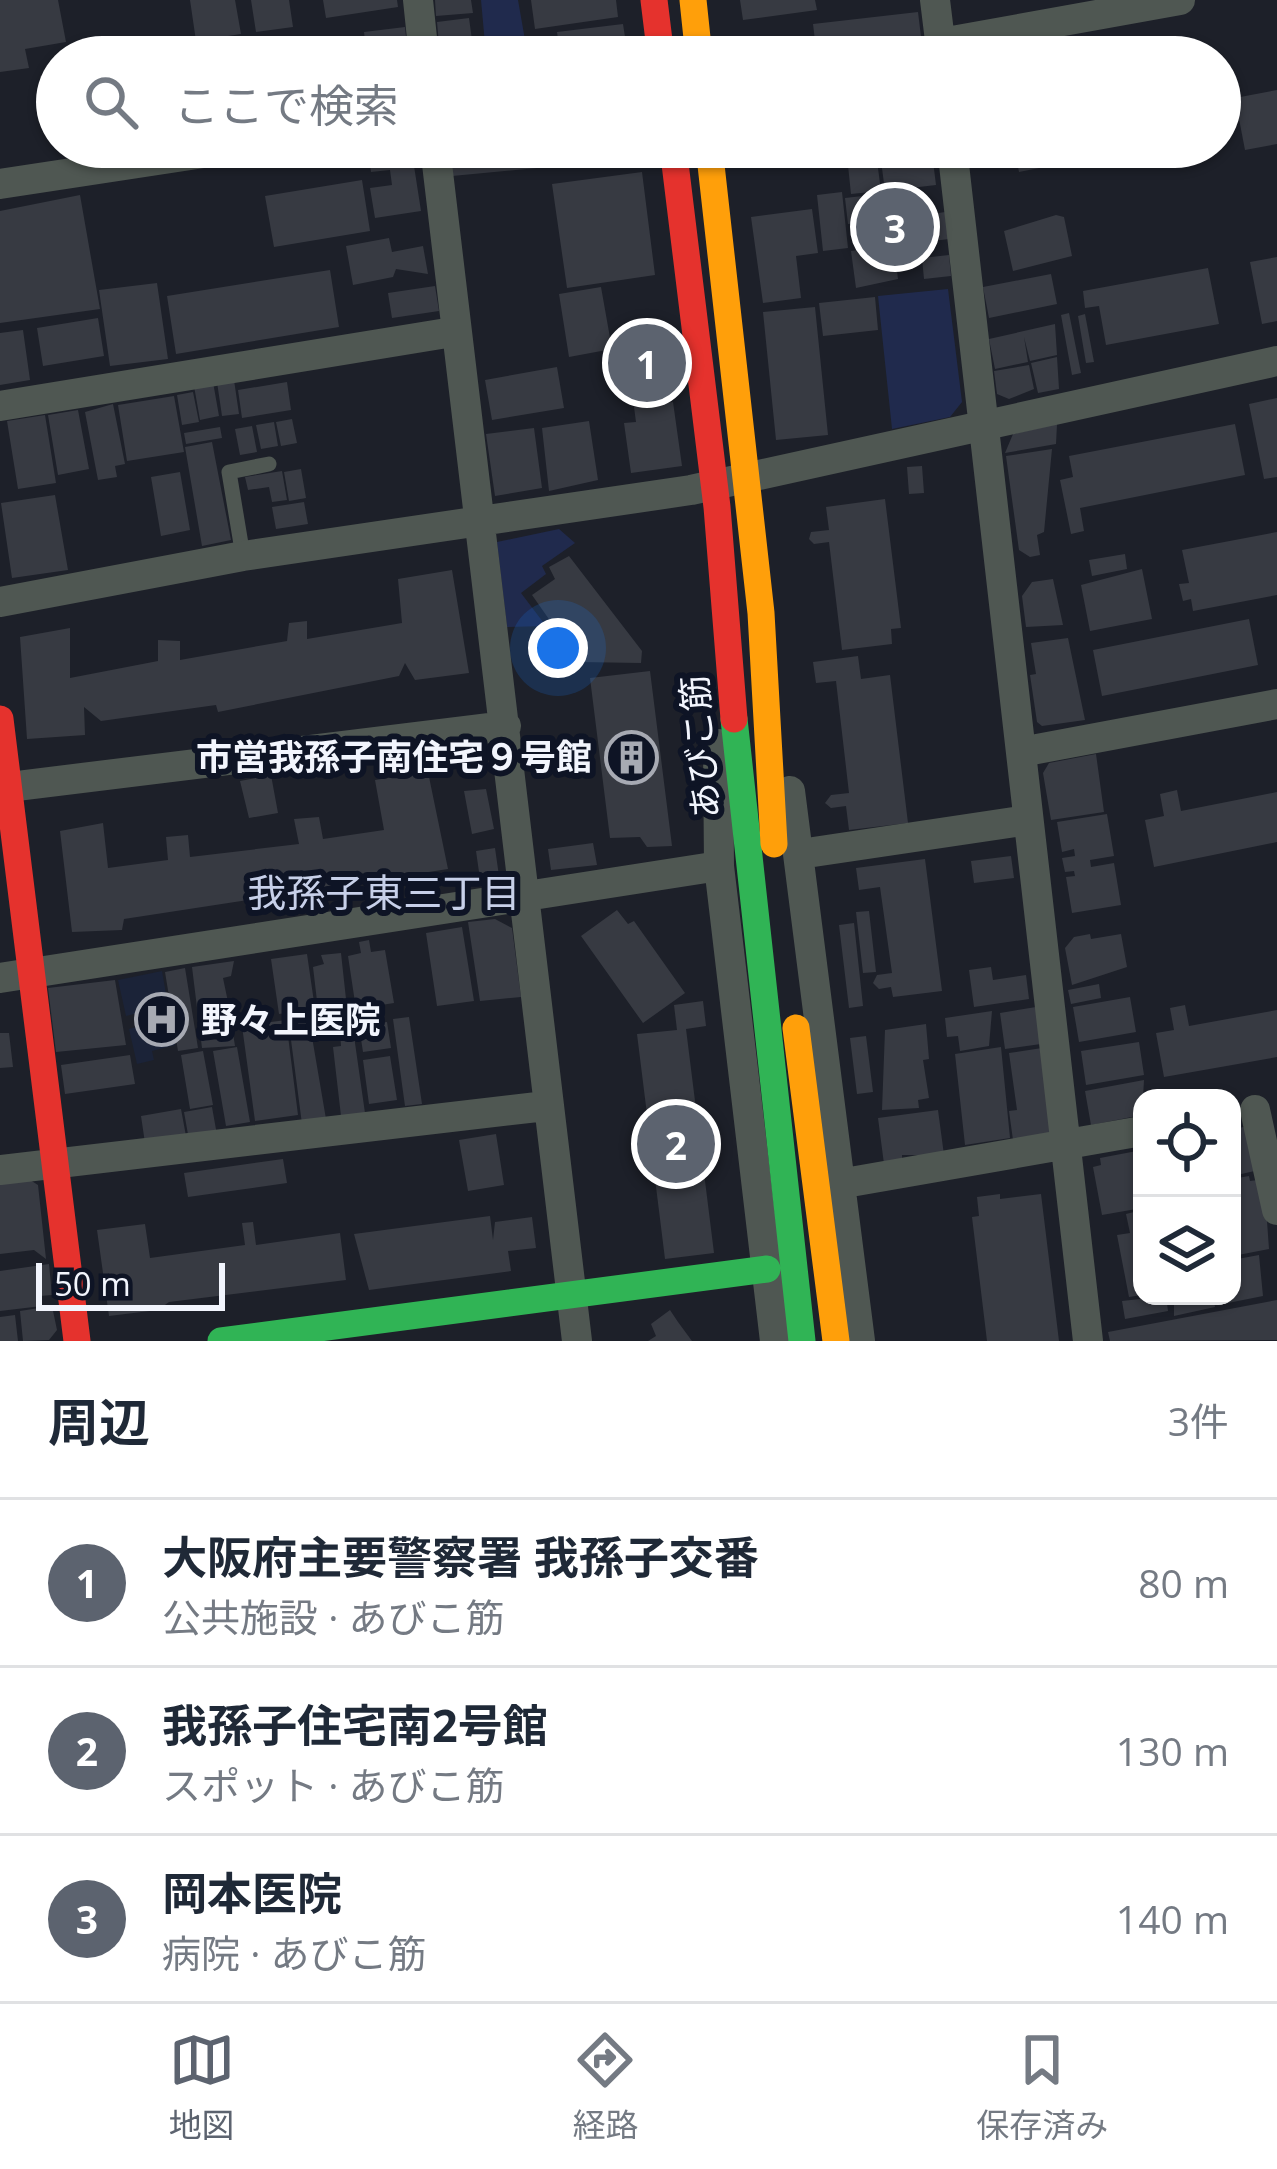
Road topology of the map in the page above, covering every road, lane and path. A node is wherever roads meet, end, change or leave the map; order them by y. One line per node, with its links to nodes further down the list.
1 (418, 0): 6 (street)
2 (654, 0): 7 (main road)
3 (693, 0): 8 (main road)
4 (935, 0): 9 (street)
5 (1180, 0): 10 (street)
6 (422, 36)
7 (659, 36)
8 (697, 36)
9 (940, 36)
10 (1009, 36)
11 (105, 168): 16 (street)
12 (436, 168): 17 (street)
13 (676, 168): 23 (main road, あびこ筋)
14 (711, 168): 22 (main road, あびこ筋)
15 (954, 168): 20 (street)
16 (0, 184)
17 (453, 332): 19 (street); 24 (street)
18 (1277, 361): 20 (street)
19 (0, 406)
20 (982, 422): 22 (street); 32 (street)
21 (269, 464): 25 (lane)
22 (746, 479): 23 (street); 28 (main road, あびこ筋)
23 (715, 485): 24 (street); 26 (main road, あびこ筋)
24 (480, 520): 25 (street); 31 (street)
25 (243, 556): 27 (street)
26 (722, 590): 36 (street); 54 (main road, あびこ筋)
27 (0, 602)
28 (761, 613): 35 (street); 55 (main road, あびこ筋)
29 (1277, 704): 32 (street)
30 (0, 719): 33 (main road)
31 (506, 726): 33 (street); 37 (street)
32 (1021, 752): 34 (street)
33 (4, 788): 38 (main road)
34 (1028, 820): 35 (street); 43 (street)
35 (800, 854): 46 (street)
36 (718, 866): 37 (street); 48 (street)
37 (523, 899): 38 (street); 40 (street)
38 (34, 973): 39 (street); 44 (main road)
39 (0, 978)
40 (546, 1106): 44 (street); 49 (street)
41 (1255, 1110): 47 (street)
42 (1133, 1133): 43 (street)
43 (1067, 1144): 46 (street); 57 (street)
44 (56, 1163): 45 (street); 50 (main road)
45 (0, 1170)
46 (839, 1184): 56 (street)
47 (1277, 1210)
48 (767, 1269): 49 (main road); 53 (street)
49 (573, 1298): 51 (main road); 52 (street)
50 (77, 1341)
51 (221, 1341)
52 (577, 1341)
53 (775, 1341)
54 (802, 1341)
55 (836, 1341)
56 (860, 1341)
57 (1088, 1341)

